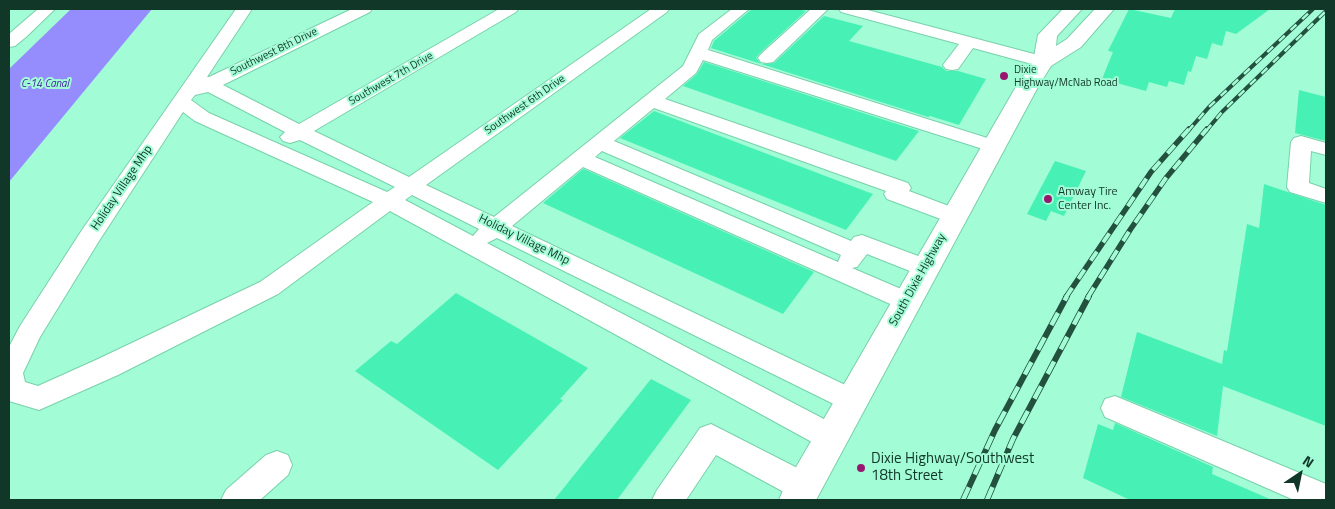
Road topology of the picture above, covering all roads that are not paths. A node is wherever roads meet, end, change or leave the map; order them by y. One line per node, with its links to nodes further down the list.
1 (47, 9): 12 (street)
2 (244, 9): 18 (street)
3 (364, 9): 18 (street, Southwest 8th Drive)
4 (510, 9): 20 (street, Southwest 7th Drive)
5 (661, 9): 26 (street, Southwest 6th Drive)
6 (741, 9): 14 (street)
7 (820, 9): 15 (street)
8 (847, 9): 11 (street)
9 (1073, 9): 16 (main road, South Dixie Highway)
10 (1105, 9): 16 (main road, South Dixie Highway)
11 (888, 14): 13 (street)
12 (9, 42)
13 (969, 42): 16 (street); 17 (street)
14 (697, 52): 19 (street); 22 (street)
15 (767, 58)
16 (1043, 62): 22 (main road, South Dixie Highway)
17 (952, 65)
18 (192, 90): 20 (street, Holiday Village Mhp); 23 (street); 38 (street, Holiday Village Mhp)
19 (651, 100): 21 (street); 30 (street)
20 (300, 132): 23 (street, Southwest 7th Drive); 26 (street, Holiday Village Mhp)
21 (599, 142): 25 (street); 29 (street)
22 (993, 146): 30 (main road, South Dixie Highway)
23 (272, 148): 28 (street)
24 (1326, 149): 27 (street)
25 (579, 158): 31 (street); 32 (street)
26 (411, 185): 28 (street, Southwest 6th Drive); 31 (street, Holiday Village Mhp)
27 (1326, 196)
28 (389, 201): 33 (street); 38 (street, Holiday Village Mhp)
29 (751, 207): 32 (street); 34 (street)
30 (954, 216): 35 (main road, South Dixie Highway)
31 (496, 226): 33 (street); 39 (street, Holiday Village Mhp)
32 (734, 226): 36 (street)
33 (472, 246): 41 (street)
34 (856, 252): 35 (street); 36 (street)
35 (925, 268): 37 (main road, South Dixie Highway)
36 (841, 273): 37 (street)
37 (906, 302): 39 (main road, South Dixie Highway)
38 (9, 374)
39 (852, 401): 41 (main road, South Dixie Highway)
40 (1115, 408): 44 (street)
41 (832, 438): 43 (main road, South Dixie Highway)
42 (277, 466): 45 (street)
43 (801, 494): 46 (street)
44 (1326, 499)
45 (236, 500)
46 (668, 500)

